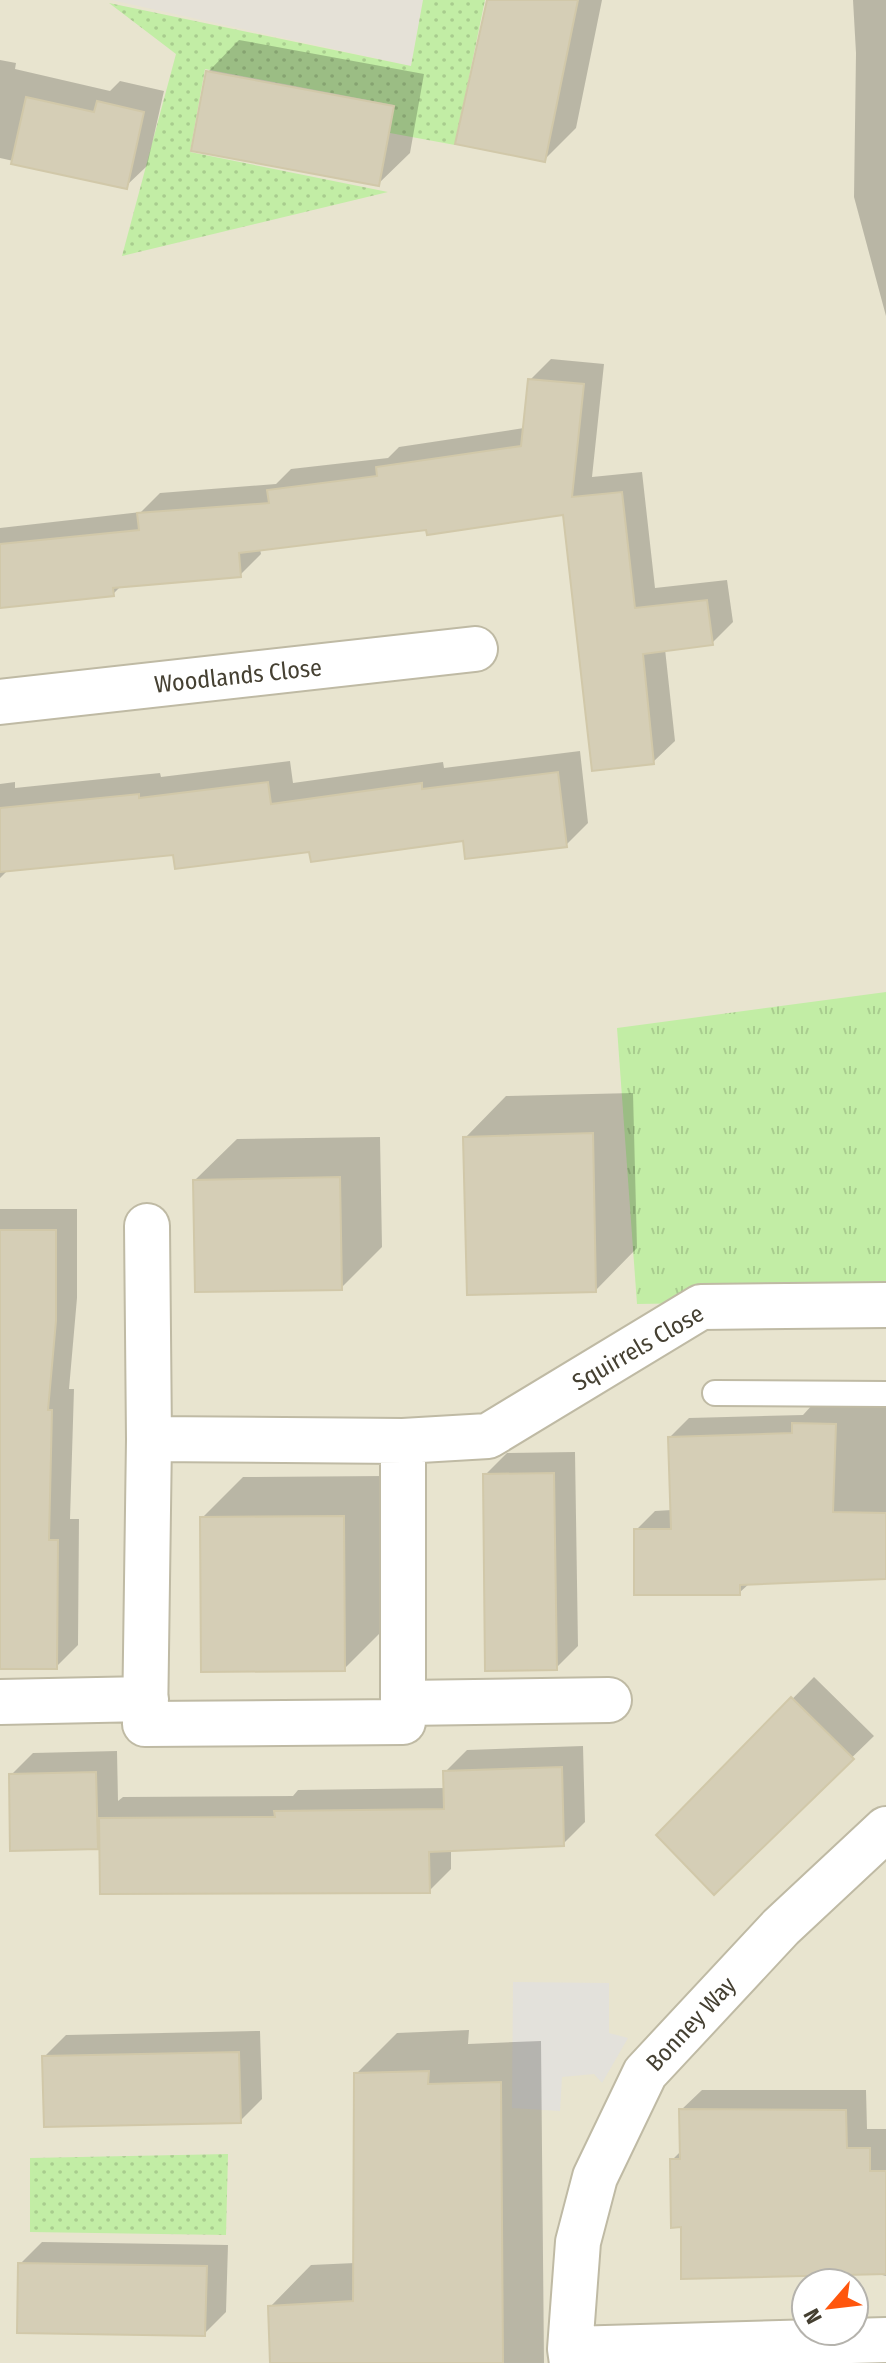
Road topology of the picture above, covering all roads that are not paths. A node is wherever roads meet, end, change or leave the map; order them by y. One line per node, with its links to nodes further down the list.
1 (475, 649): 2 (street, Woodlands Close)
2 (0, 702)
3 (147, 1226): 7 (street)
4 (886, 1305): 8 (street, Squirrels Close)
5 (715, 1393): 6 (lane)
6 (886, 1394)
7 (149, 1439): 8 (street, Squirrels Close); 9 (street)
8 (403, 1441): 12 (street)
9 (146, 1699): 11 (street); 12 (street)
10 (609, 1700): 12 (street)
11 (0, 1702)
12 (404, 1703)
13 (886, 1829): 15 (street, Bonney Way)
14 (886, 2340): 15 (street)
15 (571, 2356)

